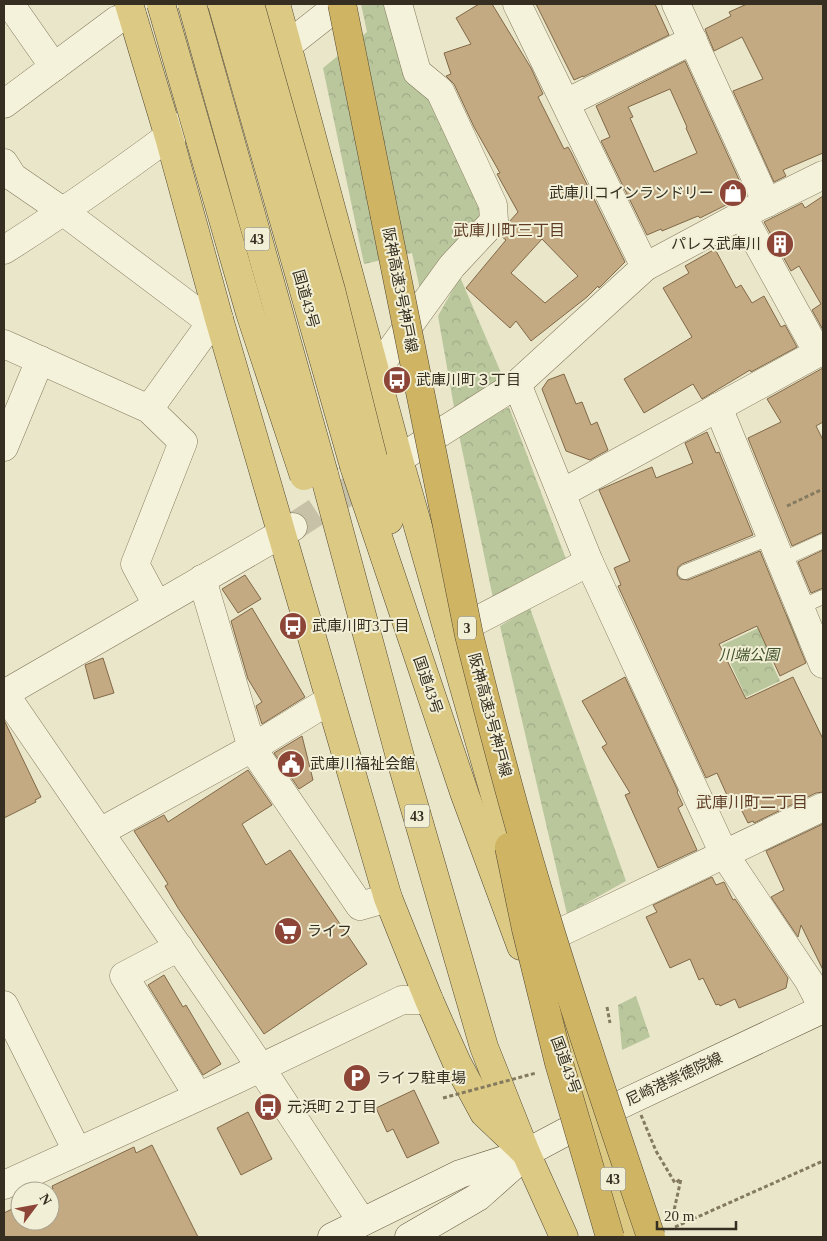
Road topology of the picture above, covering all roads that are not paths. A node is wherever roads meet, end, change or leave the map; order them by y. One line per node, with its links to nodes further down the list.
1 (10, 4): 14 (street)
2 (161, 4): 35 (highway, bridge)
3 (192, 4): 35 (highway, 国道43号 / 43, bridge)
4 (222, 4): 34 (highway, 国道43号 / 43, bridge)
5 (250, 4): 34 (highway, bridge)
6 (276, 4): 13 (highway)
7 (340, 4): 13 (street); 69 (highway, 阪神高速3号神戸線 / 3, bridge); 71 (highway, 阪神高速3号神戸線 / 3, bridge)
8 (398, 4): 29 (street)
9 (517, 4): 15 (street)
10 (676, 4): 12 (street)
11 (131, 10): 14 (street); 17 (highway)
12 (693, 40): 15 (street); 20 (street)
13 (287, 46): 17 (street); 29 (highway)
14 (54, 67): 16 (street)
15 (566, 103): 24 (street)
16 (4, 104)
17 (169, 137): 21 (street); 25 (highway)
18 (4, 163): 21 (street)
19 (823, 175): 20 (street)
20 (767, 202): 22 (street)
21 (64, 212): 23 (street); 25 (street)
22 (742, 215): 24 (street); 27 (street)
23 (4, 250)
24 (646, 266): 30 (street)
25 (219, 319): 32 (street); 37 (highway)
26 (4, 344): 28 (street)
27 (821, 352): 31 (street)
28 (40, 360): 32 (street); 33 (street)
29 (375, 372): 34 (highway)
30 (517, 384): 34 (street); 36 (street)
31 (718, 407): 36 (street); 38 (street)
32 (149, 409): 44 (street)
33 (4, 447)
34 (379, 462): 45 (highway); 61 (highway, 国道43号 / 43)
35 (314, 475): 63 (highway, 国道43号 / 43)
36 (562, 493): 40 (street)
37 (288, 530): 42 (street); 48 (highway)
38 (772, 538): 39 (lane); 41 (lane); 43 (street)
39 (823, 541)
40 (589, 562): 45 (street); 52 (street)
41 (685, 572)
42 (202, 580): 44 (street); 49 (street)
43 (812, 602): 46 (street)
44 (157, 605): 47 (street)
45 (449, 635): 54 (highway)
46 (823, 664)
47 (4, 694): 51 (street)
48 (330, 700): 49 (street); 53 (highway)
49 (252, 748): 51 (street); 53 (street)
50 (823, 807): 52 (street)
51 (100, 832): 55 (street)
52 (724, 854): 54 (street); 58 (street)
53 (388, 898): 56 (highway)
54 (538, 943): 61 (highway)
55 (179, 947): 59 (street); 60 (street)
56 (429, 1000): 59 (street); 63 (highway)
57 (4, 1005): 62 (street)
58 (823, 1008): 61 (street, 尼崎港崇徳院線)
59 (260, 1067): 60 (street); 65 (street)
60 (198, 1096): 62 (street)
61 (586, 1121): 63 (street, 尼崎港崇徳院線); 70 (highway, 国道43号 / 43)
62 (77, 1151): 64 (street)
63 (526, 1153): 65 (street, 尼崎港崇徳院線); 67 (street, 尼崎港崇徳院線); 68 (highway, 国道43号 / 43)
64 (4, 1185)
65 (362, 1222): 66 (street, 尼崎港崇徳院線)
66 (332, 1237)
67 (409, 1237)
68 (564, 1237)
69 (610, 1237)
70 (639, 1237)
71 (651, 1237)

